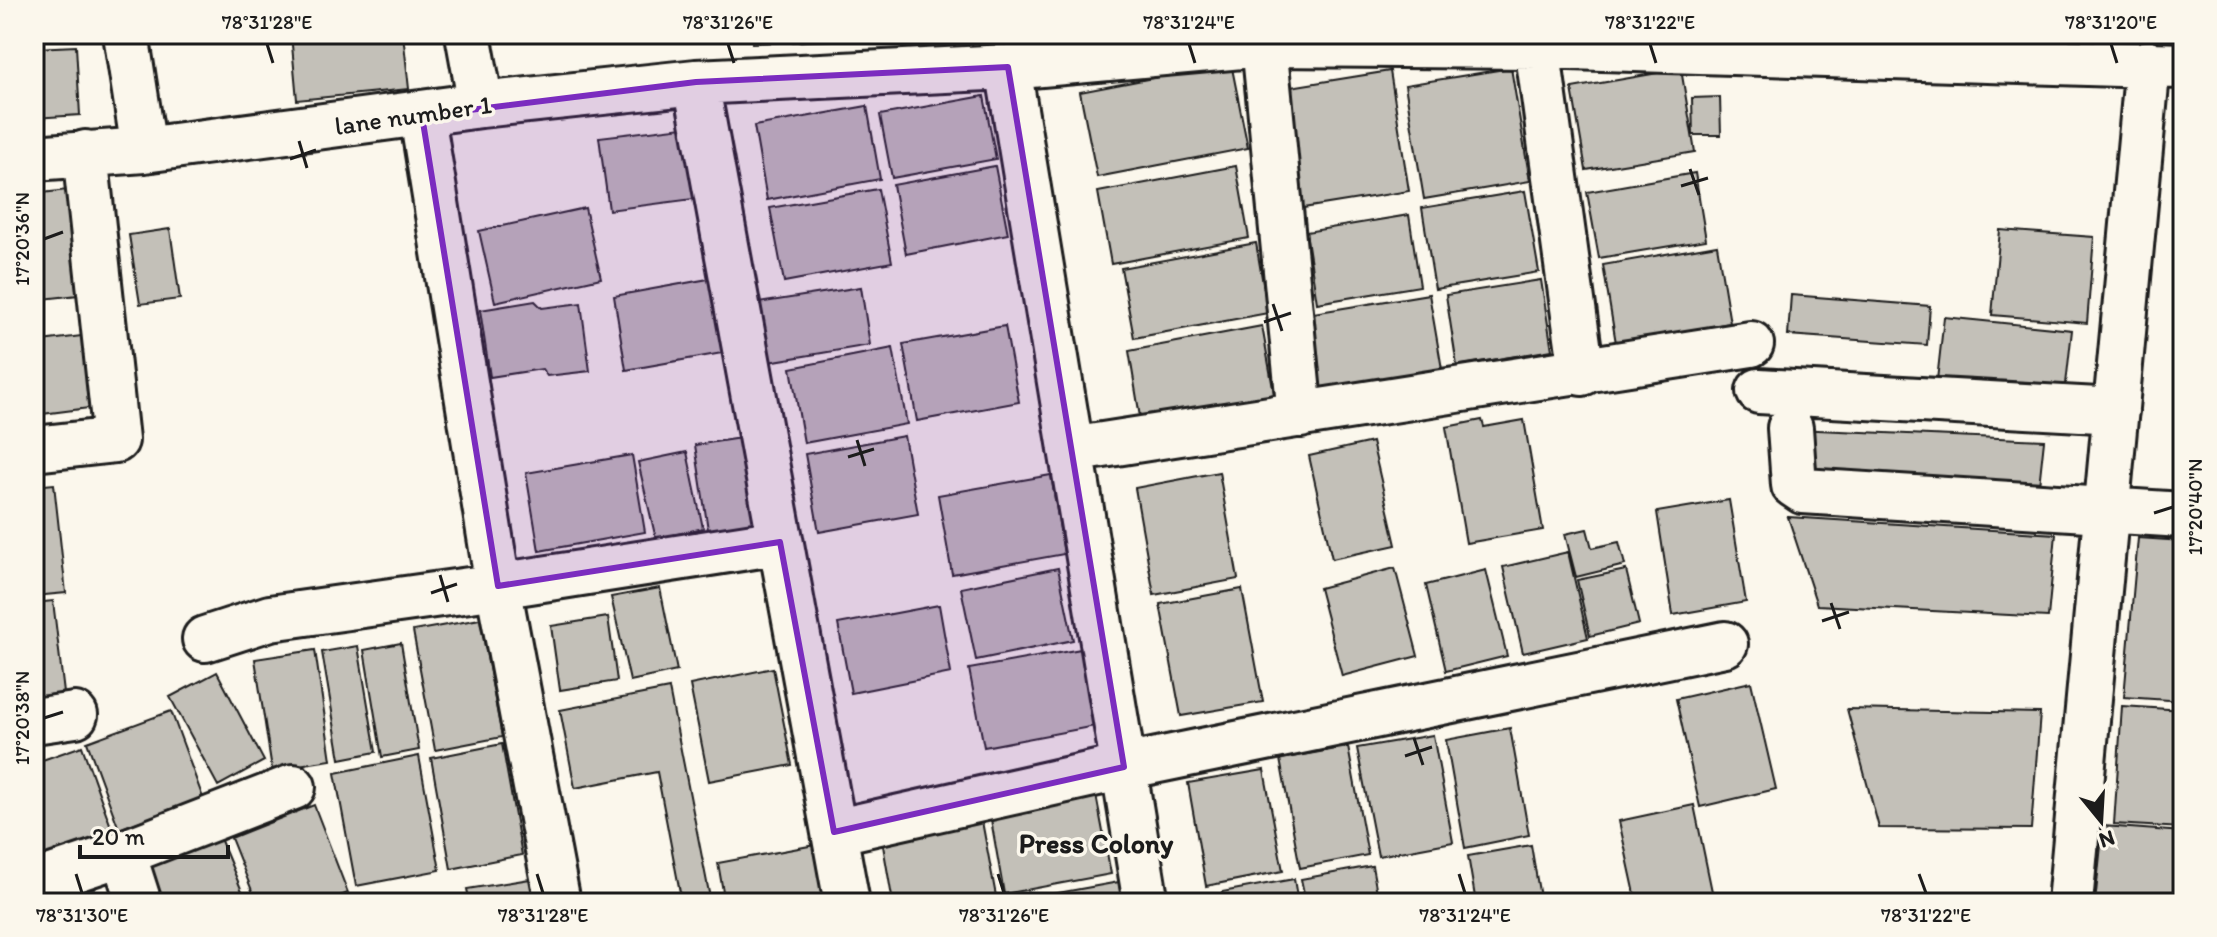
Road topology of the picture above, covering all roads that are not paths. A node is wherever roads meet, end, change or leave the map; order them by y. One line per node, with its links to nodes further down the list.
1 (126, 34): 10 (street)
2 (468, 34): 8 (street)
3 (1263, 39): 4 (street, lane number 1); 6 (street, lane number 1); 17 (street)
4 (1537, 46): 5 (street, lane number 1); 14 (street)
5 (2165, 64): 16 (street)
6 (1008, 67): 7 (street, lane number 1); 20 (street)
7 (696, 82): 8 (street, lane number 1); 23 (street)
8 (481, 105): 9 (street, lane number 1)
9 (422, 116): 10 (street, lane number 1); 24 (street)
10 (144, 150): 11 (street, lane number 1)
11 (85, 153): 12 (street, lane number 1); 19 (street)
12 (34, 158)
13 (1751, 344): 14 (street)
14 (1582, 373): 17 (street)
15 (1759, 391): 16 (street)
16 (2116, 411): 21 (street)
17 (1300, 415): 20 (street)
18 (1790, 428): 21 (street)
19 (34, 449)
20 (1071, 450): 27 (street)
21 (2106, 510): 22 (street); 36 (street)
22 (2183, 515)
23 (780, 542): 24 (street); 29 (street)
24 (498, 586): 25 (street); 33 (street)
25 (205, 639)
26 (1725, 644): 27 (street)
27 (1124, 767): 29 (street); 35 (street)
28 (293, 787): 30 (street)
29 (834, 832): 34 (street)
30 (123, 853): 31 (street); 32 (street)
31 (34, 883)
32 (139, 903)
33 (558, 903)
34 (847, 903)
35 (1146, 903)
36 (2070, 903)

